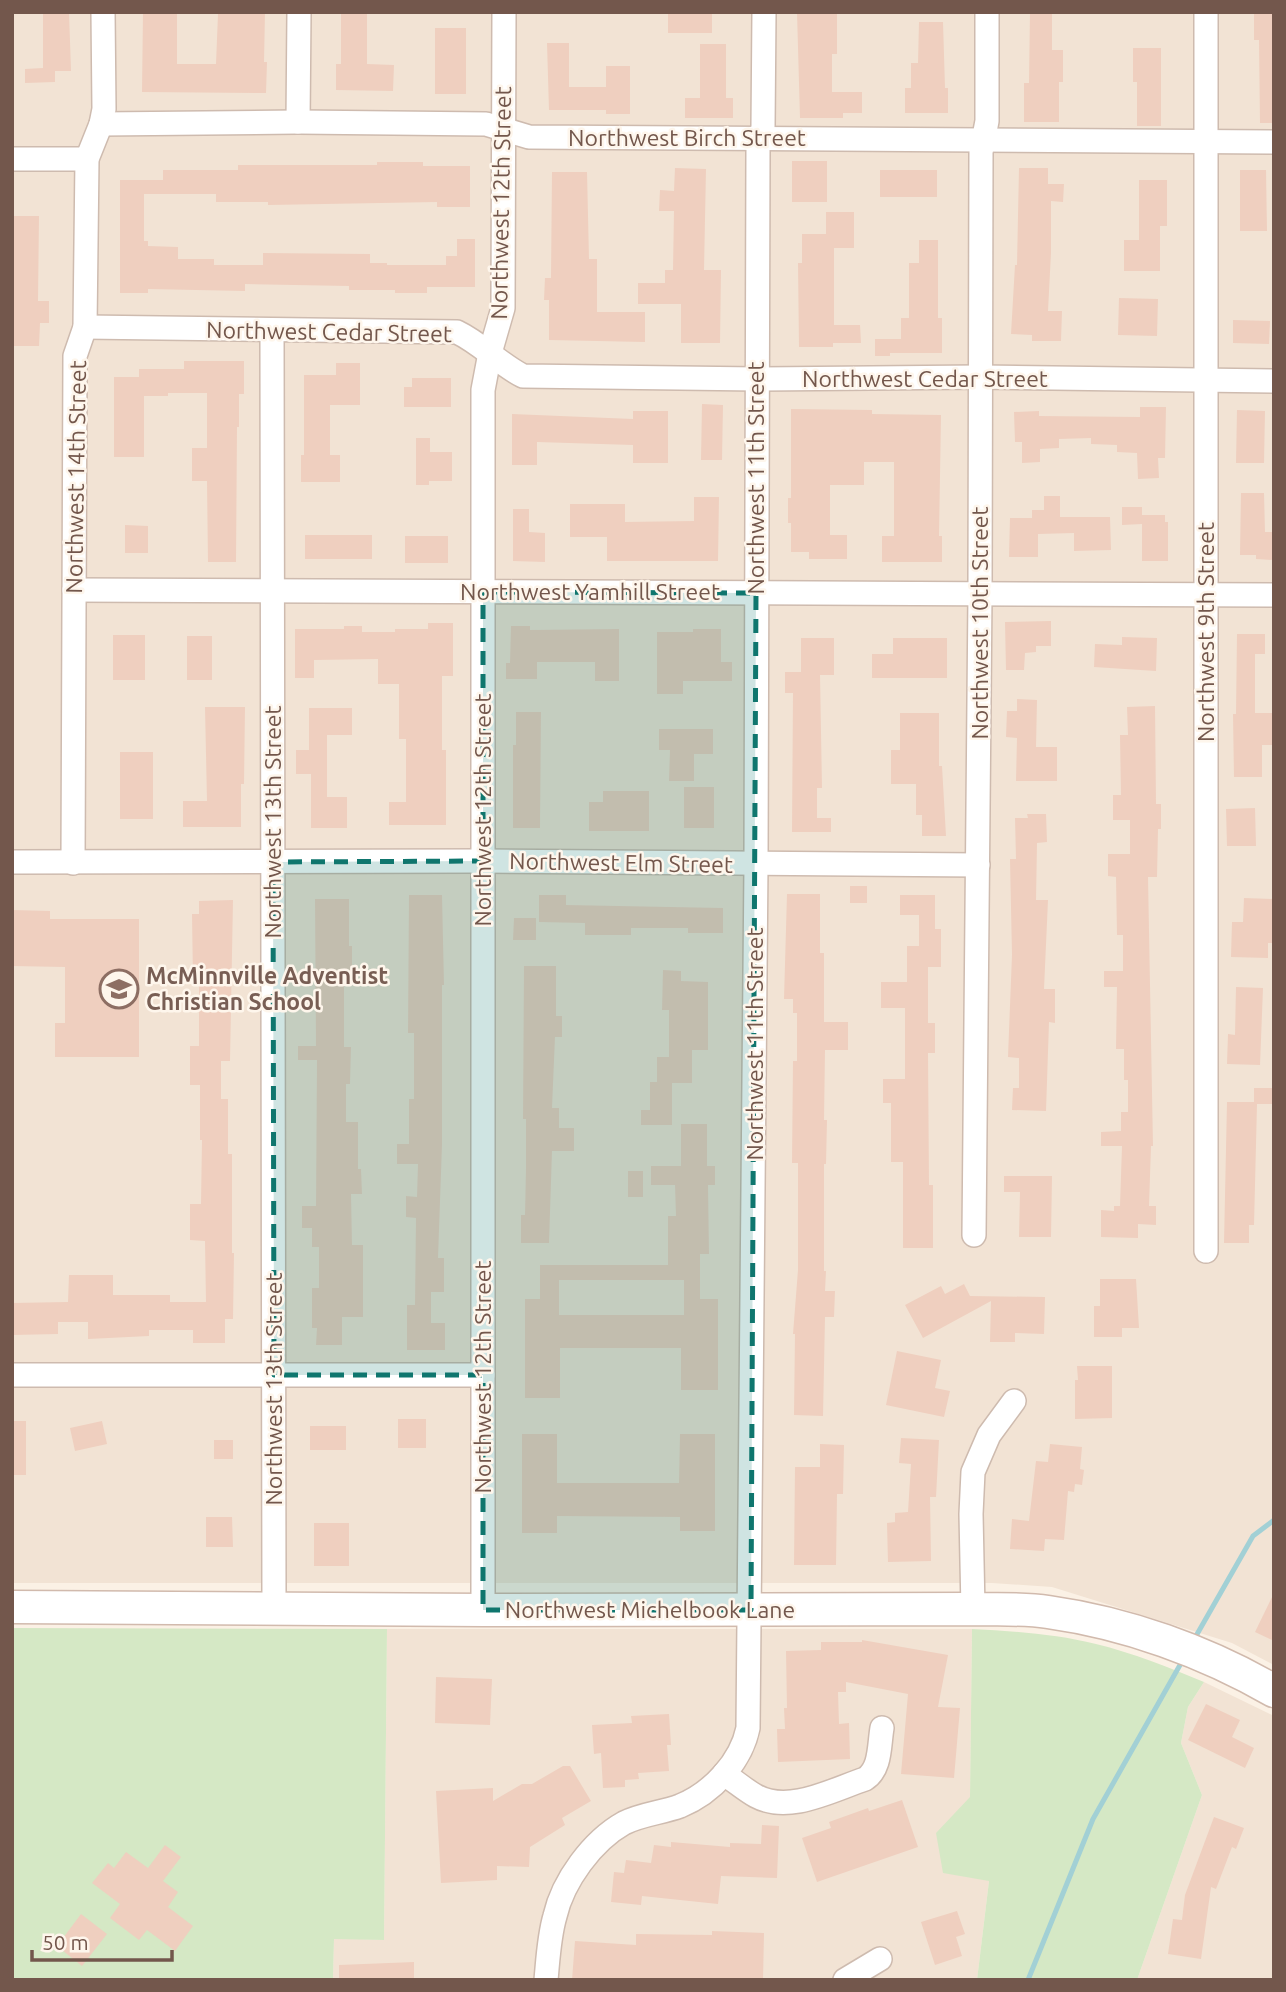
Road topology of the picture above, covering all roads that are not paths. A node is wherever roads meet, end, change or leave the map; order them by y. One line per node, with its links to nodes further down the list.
1 (103, 12): 8 (street, Northwest 14th Street)
2 (299, 12): 7 (street)
3 (504, 12): 9 (street, Northwest 12th Street)
4 (764, 12): 10 (street, Northwest 11th Street)
5 (987, 12): 11 (street, Northwest 10th Street)
6 (1206, 12): 12 (street, Northwest 9th Street)
7 (298, 121): 8 (street, Northwest Birch Street); 9 (street, Northwest Birch Street)
8 (101, 124): 15 (street, Northwest 14th Street)
9 (504, 130): 10 (street, Northwest Birch Street); 18 (street, Northwest 12th Street)
10 (760, 138): 11 (street, Northwest Birch Street); 20 (street, Northwest 11th Street)
11 (984, 140): 12 (street, Northwest Birch Street); 19 (street, Northwest 10th Street)
12 (1206, 141): 13 (street, Northwest Birch Street); 21 (street, Northwest 9th Street)
13 (1274, 142)
14 (12, 159): 15 (street)
15 (87, 159): 16 (street, Northwest 14th Street)
16 (85, 327): 17 (street, Northwest Cedar Street); 23 (street, Northwest 14th Street)
17 (272, 331): 18 (street, Northwest Cedar Street); 24 (street, Northwest 13th Street)
18 (490, 353): 20 (street, Northwest Cedar Street); 25 (street, Northwest 12th Street)
19 (980, 377): 20 (street, Northwest Cedar Street); 21 (street, Northwest Cedar Street); 27 (street, Northwest 10th Street)
20 (757, 379): 26 (street, Northwest 11th Street)
21 (1206, 381): 22 (street, Northwest Cedar Street); 28 (street, Northwest 9th Street)
22 (1274, 381)
23 (74, 590): 24 (street, Northwest Yamhill Street); 33 (street, Northwest 14th Street)
24 (272, 591): 25 (street, Northwest Yamhill Street); 32 (street, Northwest 13th Street)
25 (483, 592): 26 (street, Northwest Yamhill Street); 30 (street, Northwest 12th Street)
26 (756, 593): 27 (street, Northwest Yamhill Street); 34 (street, Northwest 11th Street)
27 (981, 594): 28 (street, Northwest Yamhill Street); 35 (street, Northwest 10th Street)
28 (1206, 595): 29 (street, Northwest Yamhill Street); 37 (street, Northwest 9th Street)
29 (1274, 595)
30 (483, 861): 32 (street, Northwest Elm Street); 34 (street, Northwest Elm Street); 40 (street, Northwest 12th Street)
31 (12, 862): 33 (street, Northwest Elm Street)
32 (273, 862): 33 (street, Northwest Elm Street); 39 (street, Northwest 13th Street)
33 (73, 863)
34 (756, 865): 35 (street, Northwest Elm Street); 44 (street, Northwest 11th Street)
35 (978, 865): 36 (street, Northwest 10th Street)
36 (974, 1235)
37 (1206, 1251)
38 (12, 1375): 39 (street)
39 (274, 1375): 40 (street); 43 (street, Northwest 13th Street)
40 (483, 1375): 46 (street, Northwest 12th Street)
41 (1014, 1401): 45 (street)
42 (12, 1607): 43 (street, Northwest Michelbook Lane)
43 (274, 1608): 46 (street, Northwest Michelbook Lane)
44 (751, 1609): 45 (street, Northwest Michelbook Lane); 46 (street, Northwest Michelbook Lane); 49 (street, Northwest 11th Street)
45 (973, 1609): 47 (street, Northwest Michelbook Lane)
46 (483, 1610)
47 (1274, 1691)
48 (882, 1728): 49 (street)
49 (724, 1774): 51 (street, Northwest 11th Street)
50 (880, 1959): 52 (street)
51 (546, 1980)
52 (845, 1980)

